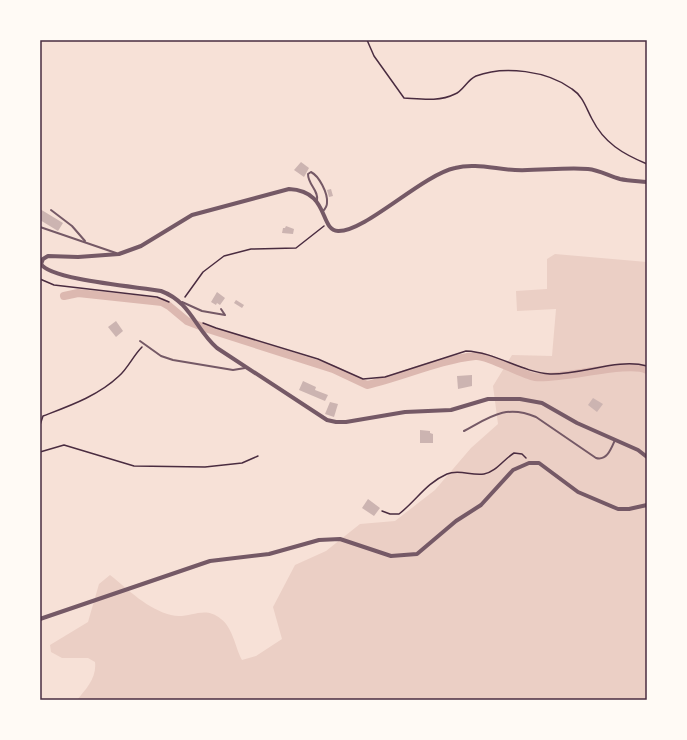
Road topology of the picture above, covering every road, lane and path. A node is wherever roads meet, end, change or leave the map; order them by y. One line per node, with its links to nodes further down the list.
1 (367, 40): 2 (path)
2 (647, 164)
3 (647, 182): 7 (street)
4 (317, 201): 6 (street); 6 (lane); 10 (street)
5 (51, 210): 9 (lane)
6 (322, 212): 7 (street)
7 (327, 224): 13 (path)
8 (40, 227): 9 (lane)
9 (86, 242): 10 (lane)
10 (119, 254): 11 (street)
11 (40, 261): 13 (street)
12 (40, 279): 14 (path)
13 (182, 302): 15 (lane); 16 (street)
14 (174, 304)
15 (221, 310)
16 (193, 317): 19 (path); 20 (street)
17 (140, 341): 18 (lane)
18 (144, 344): 20 (lane); 21 (path)
19 (647, 366)
20 (246, 368): 23 (street)
21 (40, 424)
22 (464, 430): 23 (lane)
23 (616, 439): 26 (street)
24 (40, 452): 25 (path)
25 (258, 456)
26 (647, 457)
27 (529, 463): 28 (street); 29 (path); 30 (street)
28 (647, 505)
29 (382, 511)
30 (40, 619)

